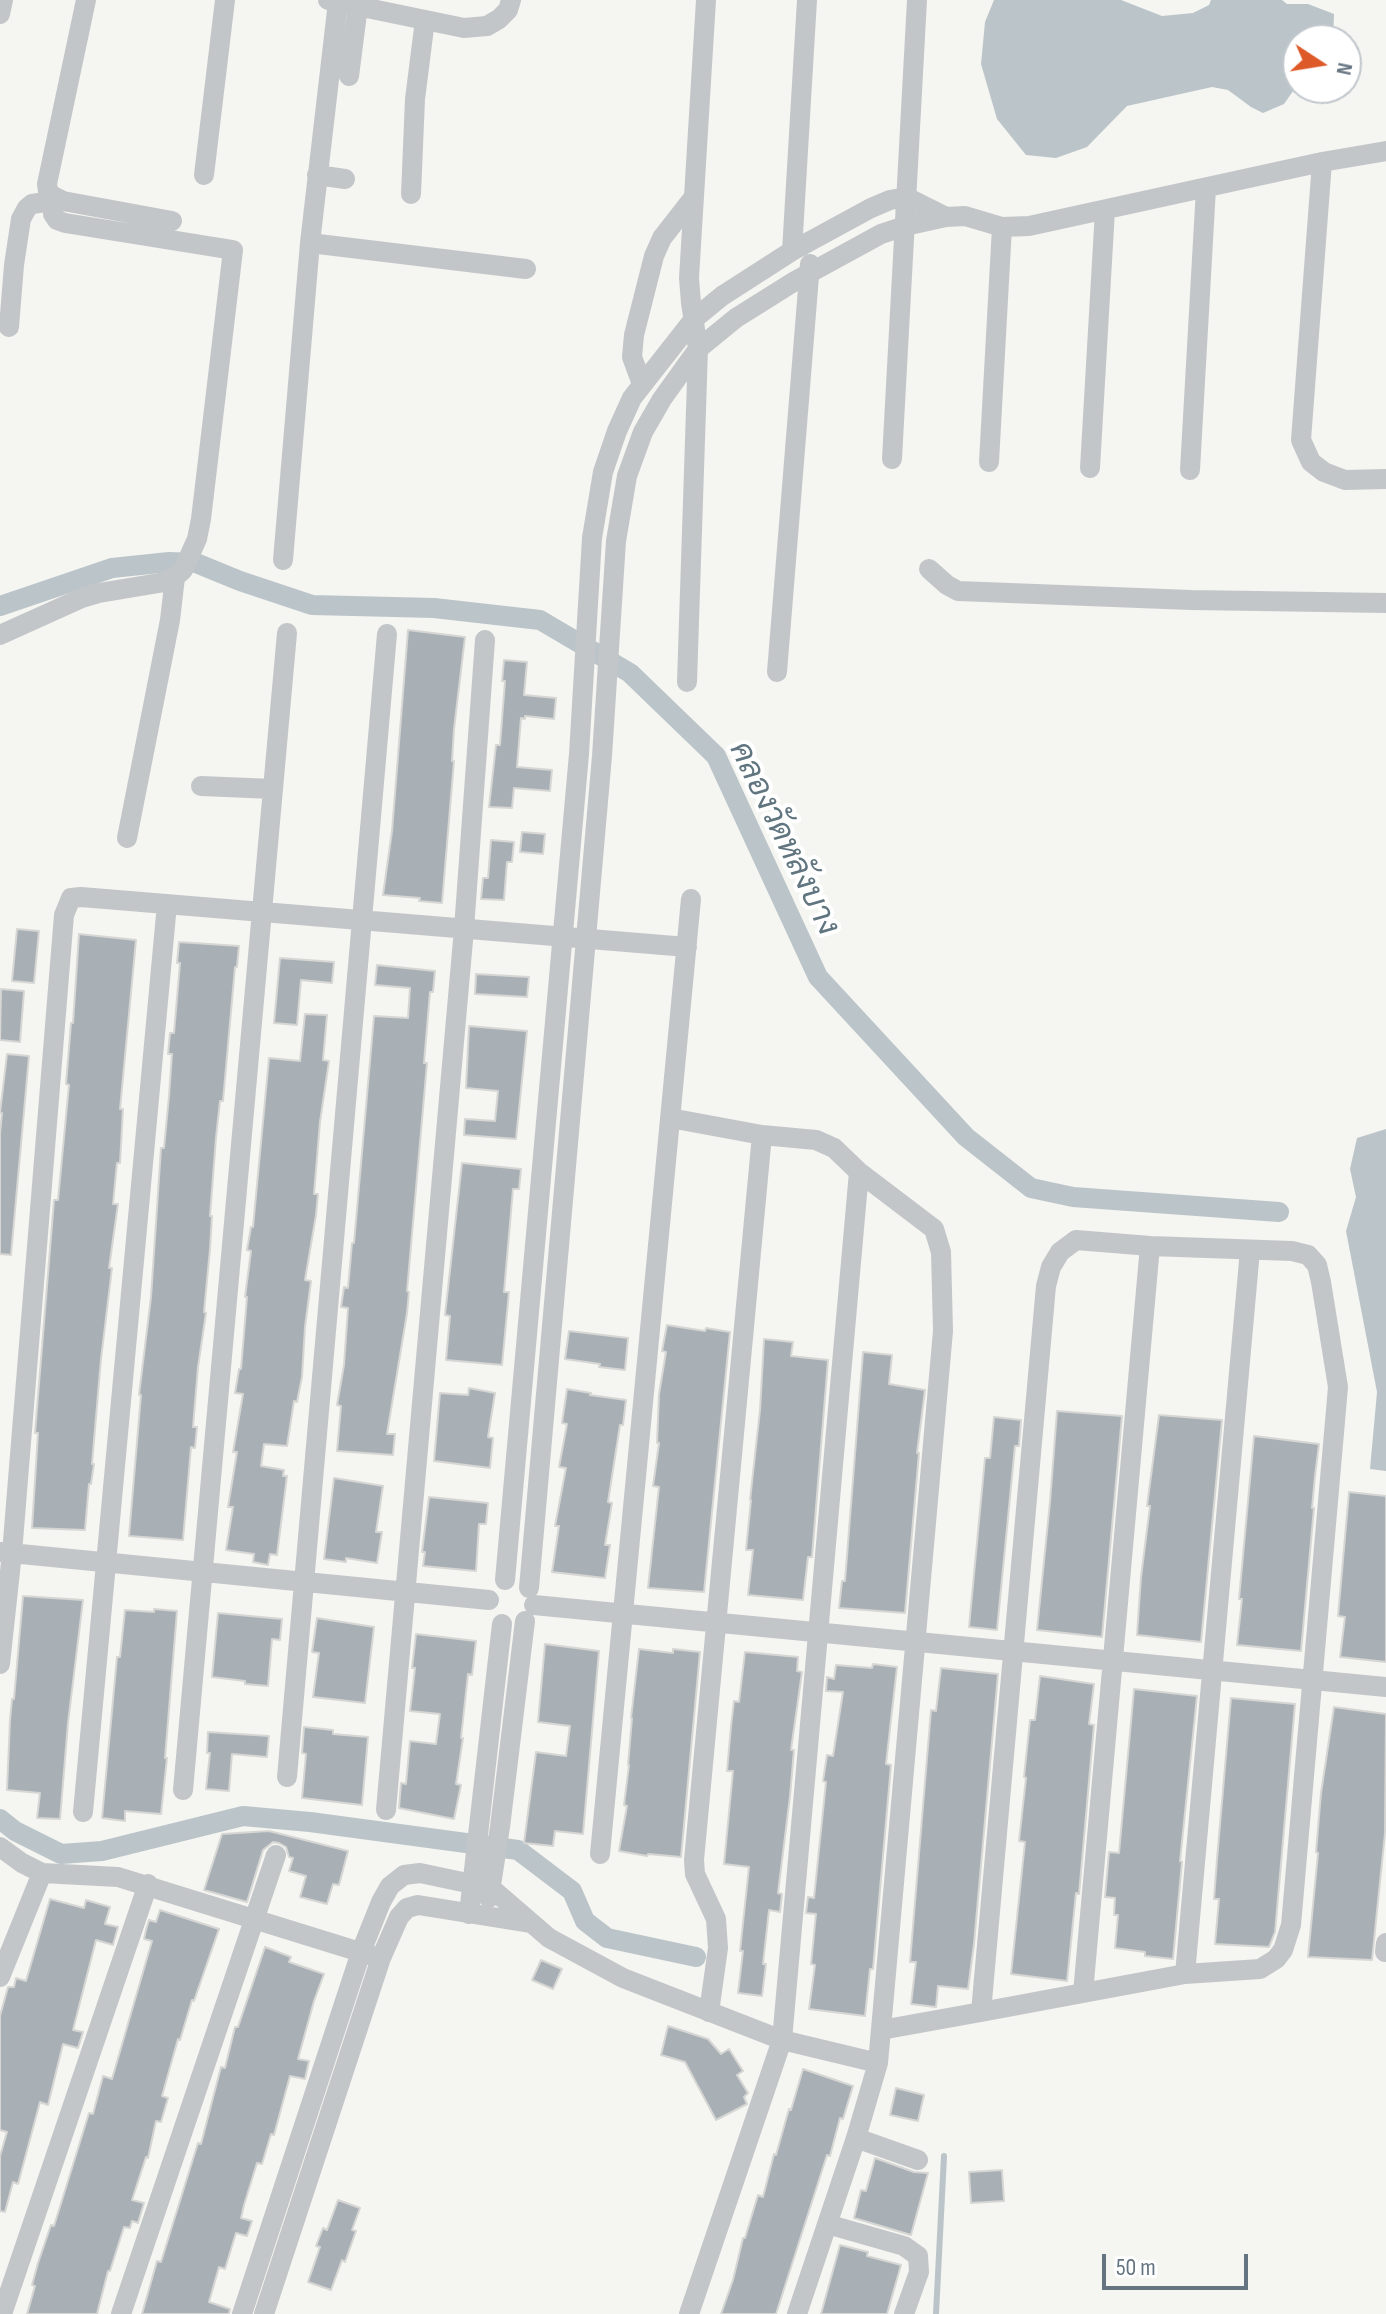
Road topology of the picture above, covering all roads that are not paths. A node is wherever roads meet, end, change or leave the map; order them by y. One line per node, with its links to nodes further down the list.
1 (3, 0): 9 (street)
2 (86, 0): 21 (street)
3 (225, 0): 14 (street)
4 (511, 0): 10 (street)
5 (706, 0): 19 (street)
6 (807, 0): 29 (street)
7 (917, 0): 20 (street)
8 (341, 3): 10 (street); 11 (street); 15 (street)
9 (0, 14)
10 (425, 20): 18 (street)
11 (349, 76)
12 (1386, 151): 13 (street)
13 (1322, 162): 17 (street); 40 (street)
14 (204, 175)
15 (317, 175): 16 (street); 28 (street)
16 (345, 179)
17 (1206, 188): 22 (street); 39 (street)
18 (411, 194)
19 (694, 197): 32 (street); 35 (street)
20 (906, 197): 23 (street); 25 (street); 27 (street)
21 (53, 198): 24 (street); 33 (street); 45 (street)
22 (1105, 210): 26 (street); 38 (street)
23 (946, 217): 25 (street); 26 (street)
24 (172, 221)
25 (905, 226): 31 (street); 36 (street)
26 (1002, 227): 37 (street)
27 (811, 240): 29 (street); 31 (street)
28 (310, 243): 30 (street); 43 (street)
29 (792, 251): 32 (street)
30 (526, 269)
31 (810, 273): 34 (street); 51 (street)
32 (694, 319): 34 (street); 35 (street)
33 (9, 327)
34 (698, 349): 42 (street); 52 (street)
35 (642, 384): 41 (street)
36 (892, 459)
37 (989, 462)
38 (1090, 468)
39 (1190, 470)
40 (1386, 479)
41 (592, 538): 42 (street); 53 (street)
42 (616, 541): 54 (street)
43 (283, 560)
44 (929, 569): 46 (street)
45 (179, 574): 49 (street); 57 (street)
46 (1386, 603)
47 (287, 633): 56 (street)
48 (387, 634): 61 (street)
49 (0, 635)
50 (485, 640): 62 (street)
51 (777, 672)
52 (687, 682)
53 (576, 784): 54 (street); 63 (street)
54 (599, 784): 64 (street)
55 (201, 786): 56 (street)
56 (273, 789): 60 (street)
57 (127, 838)
58 (691, 899): 65 (street)
59 (167, 904): 60 (street); 73 (street); 74 (street)
60 (262, 912): 61 (street); 75 (street)
61 (362, 920): 62 (street); 77 (street)
62 (464, 929): 63 (street); 78 (street)
63 (562, 937): 64 (street); 72 (street)
64 (586, 939): 65 (street); 71 (street)
65 (687, 947): 66 (street)
66 (670, 1118): 67 (street); 81 (street)
67 (762, 1135): 68 (street); 82 (street)
68 (859, 1172): 84 (street); 85 (street)
69 (1150, 1246): 70 (street); 86 (street); 87 (street)
70 (1250, 1250): 89 (street); 90 (street)
71 (558, 1262): 72 (street); 80 (street)
72 (533, 1263): 76 (street)
73 (6, 1553): 74 (street); 88 (street)
74 (106, 1562): 75 (street); 95 (street)
75 (203, 1572): 77 (street); 93 (street)
76 (505, 1580): 79 (street); 80 (street)
77 (304, 1582): 78 (street); 92 (street)
78 (404, 1591): 79 (street); 94 (street)
79 (489, 1600): 83 (street)
80 (529, 1605): 81 (street); 83 (street); 96 (street)
81 (621, 1613): 82 (street); 98 (street)
82 (718, 1622): 84 (street); 114 (street)
83 (502, 1624): 96 (street)
84 (817, 1632): 85 (street); 117 (street)
85 (916, 1642): 86 (street); 116 (street)
86 (1014, 1651): 87 (street); 115 (street)
87 (1113, 1660): 89 (street); 113 (street)
88 (0, 1664)
89 (1213, 1670): 90 (street); 111 (street)
90 (1312, 1680): 91 (street); 111 (street)
91 (1386, 1687)
92 (287, 1777)
93 (183, 1790)
94 (386, 1810)
95 (83, 1812)
96 (491, 1824): 102 (street)
97 (0, 1847): 100 (street)
98 (600, 1854)
99 (276, 1855): 104 (street)
100 (42, 1873): 101 (street); 109 (street)
101 (148, 1884): 104 (street); 123 (street)
102 (482, 1886): 103 (street); 105 (street); 107 (street)
103 (478, 1916): 105 (street); 110 (street)
104 (255, 1920): 107 (street); 124 (street)
105 (530, 1923): 114 (street)
106 (1386, 1943): 108 (street)
107 (361, 1952): 110 (street); 120 (street)
108 (1385, 1952)
109 (4, 1955): 112 (street)
110 (381, 1958): 120 (street)
111 (1185, 1974): 113 (street)
112 (0, 1977)
113 (1083, 1993): 115 (street)
114 (709, 2012): 117 (street)
115 (981, 2012): 116 (street)
116 (881, 2030): 118 (street)
117 (782, 2040): 118 (street); 127 (street)
118 (878, 2063): 119 (street)
119 (856, 2138): 121 (street); 122 (street)
120 (309, 2146): 125 (street); 126 (street)
121 (918, 2160)
122 (827, 2224): 128 (street); 129 (street)
123 (2, 2314)
124 (121, 2314)
125 (242, 2314)
126 (264, 2314)
127 (689, 2314)
128 (797, 2314)
129 (904, 2314)

